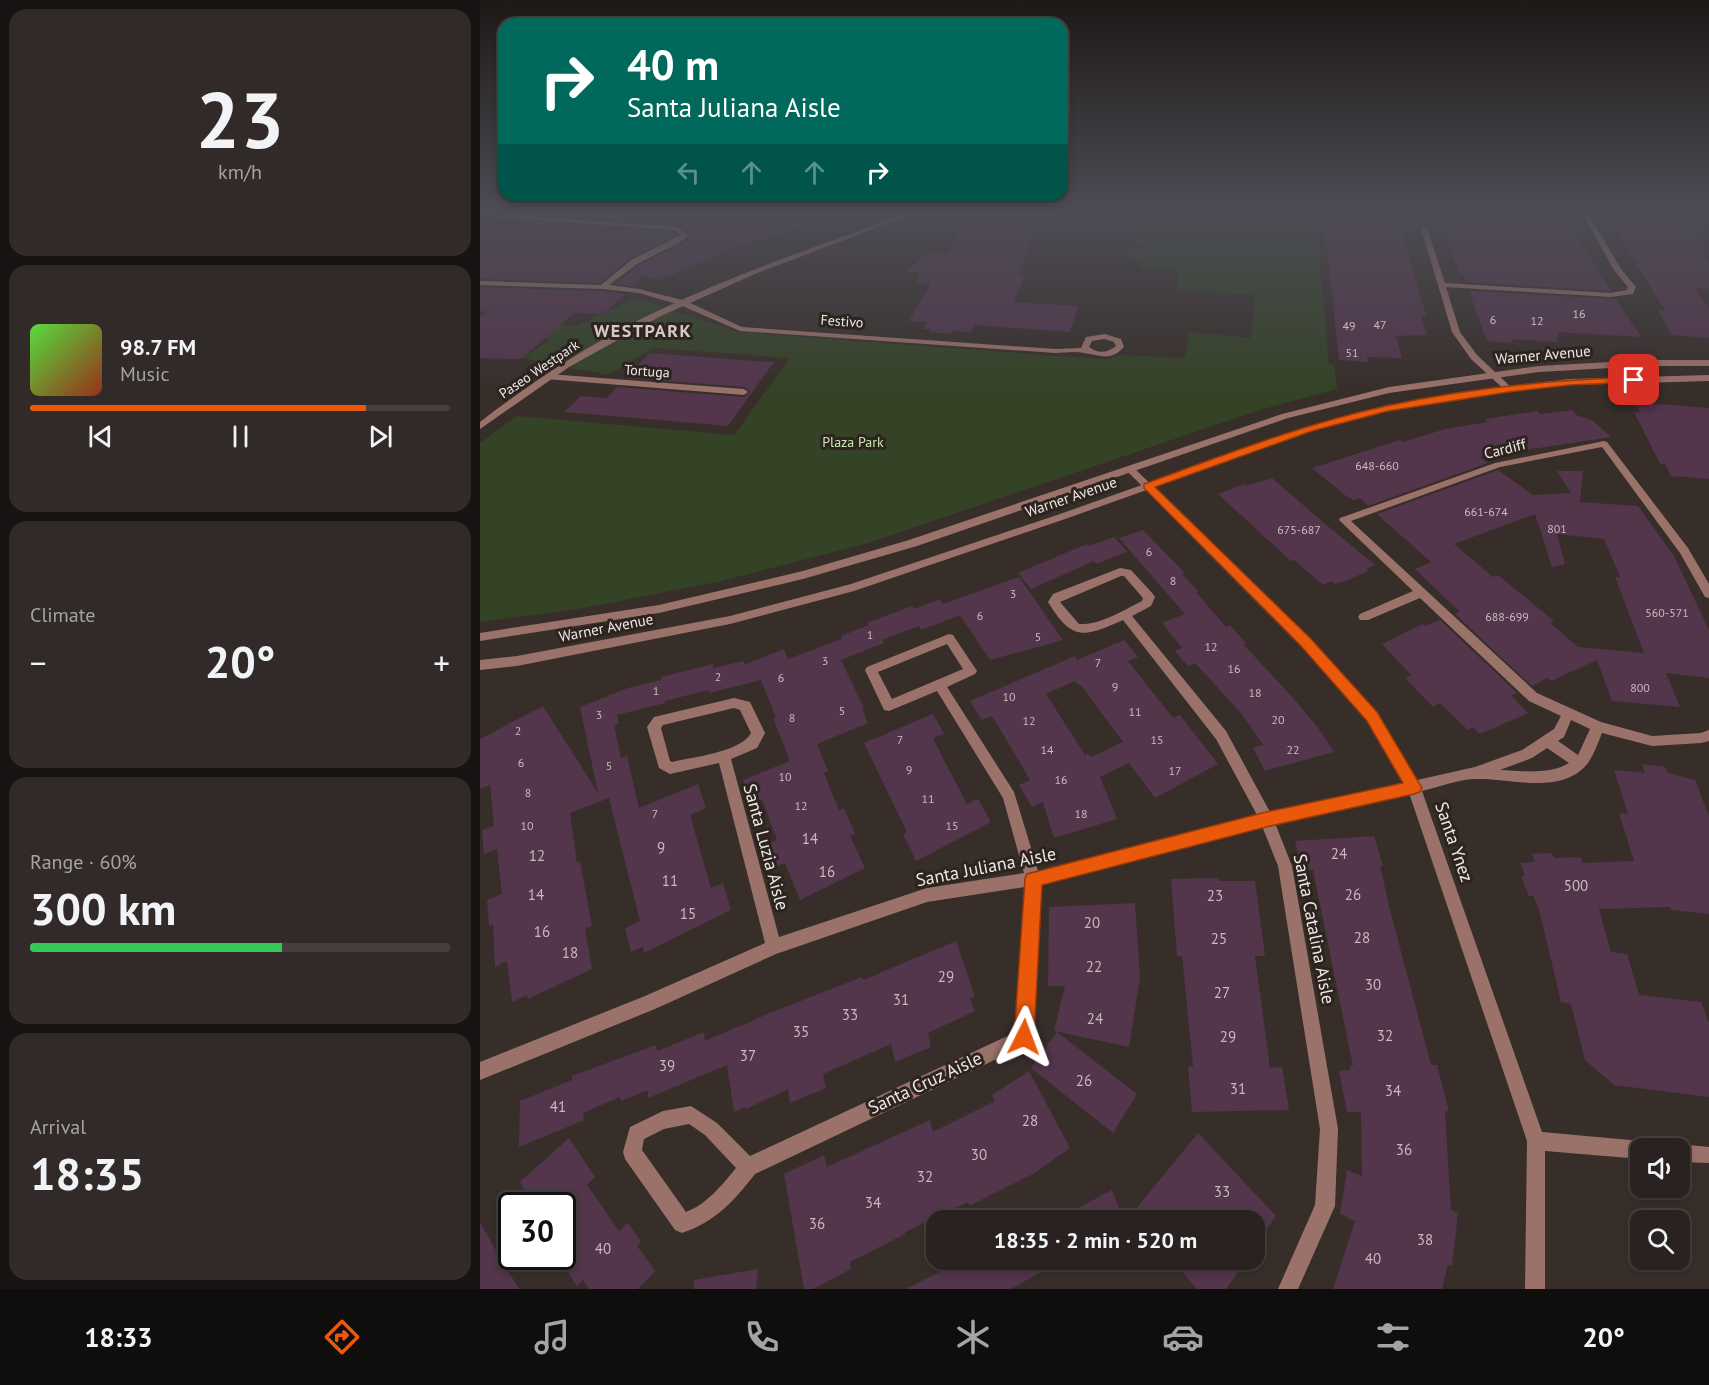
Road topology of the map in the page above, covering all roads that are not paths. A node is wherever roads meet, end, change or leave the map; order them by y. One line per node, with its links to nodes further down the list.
1 (620, 273): 7 (street)
2 (759, 273): 8 (street, Paseo Westpark)
3 (1438, 273): 6 (street)
4 (1620, 273): 6 (street)
5 (480, 283): 7 (street, Festivo)
6 (1442, 285): 11 (street)
7 (603, 287): 8 (street, Festivo)
8 (683, 303): 9 (street, Festivo); 12 (street, Paseo Westpark)
9 (1086, 350)
10 (1709, 363): 11 (street, Warner Avenue)
11 (1492, 374): 14 (street); 17 (street, Warner Avenue)
12 (549, 377): 15 (street, Tortuga); 16 (street, Paseo Westpark)
13 (1709, 378): 14 (street, Warner Avenue)
14 (1509, 389): 18 (street, Warner Avenue)
15 (744, 392)
16 (480, 426)
17 (1130, 469): 18 (street, Santa Ynez); 23 (street, Warner Avenue)
18 (1148, 486): 24 (street, Warner Avenue); 33 (street, Santa Ynez)
19 (1422, 592): 20 (street, Cardiff); 22 (street); 26 (street, Cardiff)
20 (1709, 594)
21 (1125, 615): 21 (street); 34 (street, Santa Catalina Aisle)
22 (1364, 617)
23 (480, 637)
24 (480, 665)
25 (940, 686): 25 (street); 35 (street, Santa Cruz Aisle)
26 (1568, 714): 27 (street, Cardiff); 29 (street)
27 (1598, 727): 28 (street, Cardiff); 31 (street)
28 (1709, 735)
29 (1548, 741): 31 (street); 32 (street)
30 (724, 756): 30 (street); 36 (street, Santa Luzia Aisle)
31 (1579, 763): 32 (street)
32 (1475, 773): 33 (street)
33 (1414, 788): 34 (street, Santa Juliana Aisle); 38 (street, Santa Ynez)
34 (1266, 819): 35 (street, Santa Juliana Aisle); 43 (street, Santa Catalina Aisle)
35 (1033, 879): 36 (street, Santa Juliana Aisle); 42 (street, Santa Cruz Aisle)
36 (774, 947): 37 (street, Santa Juliana Aisle)
37 (480, 1071)
38 (1536, 1141): 39 (street); 44 (street, Santa Ynez)
39 (1630, 1149)
40 (1690, 1154): 41 (street)
41 (1708, 1156)
42 (748, 1167): 42 (street, Santa Cruz Aisle)
43 (1288, 1289)
44 (1535, 1289)

